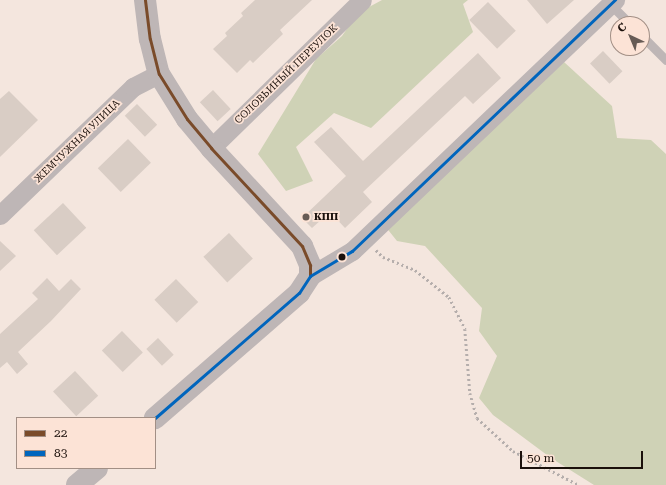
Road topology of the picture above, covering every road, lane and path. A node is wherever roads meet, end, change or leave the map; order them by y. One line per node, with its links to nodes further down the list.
1 (145, 0): 7 (street)
2 (362, 0): 8 (street, СОЛОВЬИНЫЙ ПЕРЕУЛОК)
3 (613, 2): 4 (lane); 10 (street)
4 (624, 16)
5 (650, 44): 6 (lane)
6 (666, 60)
7 (159, 74): 8 (street); 9 (street, ЖЕМЧУЖНАЯ УЛИЦА)
8 (211, 148): 11 (street)
9 (0, 215)
10 (364, 240): 11 (street); 15 (path)
11 (310, 276): 12 (street)
12 (155, 417)
13 (96, 469): 14 (street)
14 (77, 485)
15 (579, 485)

